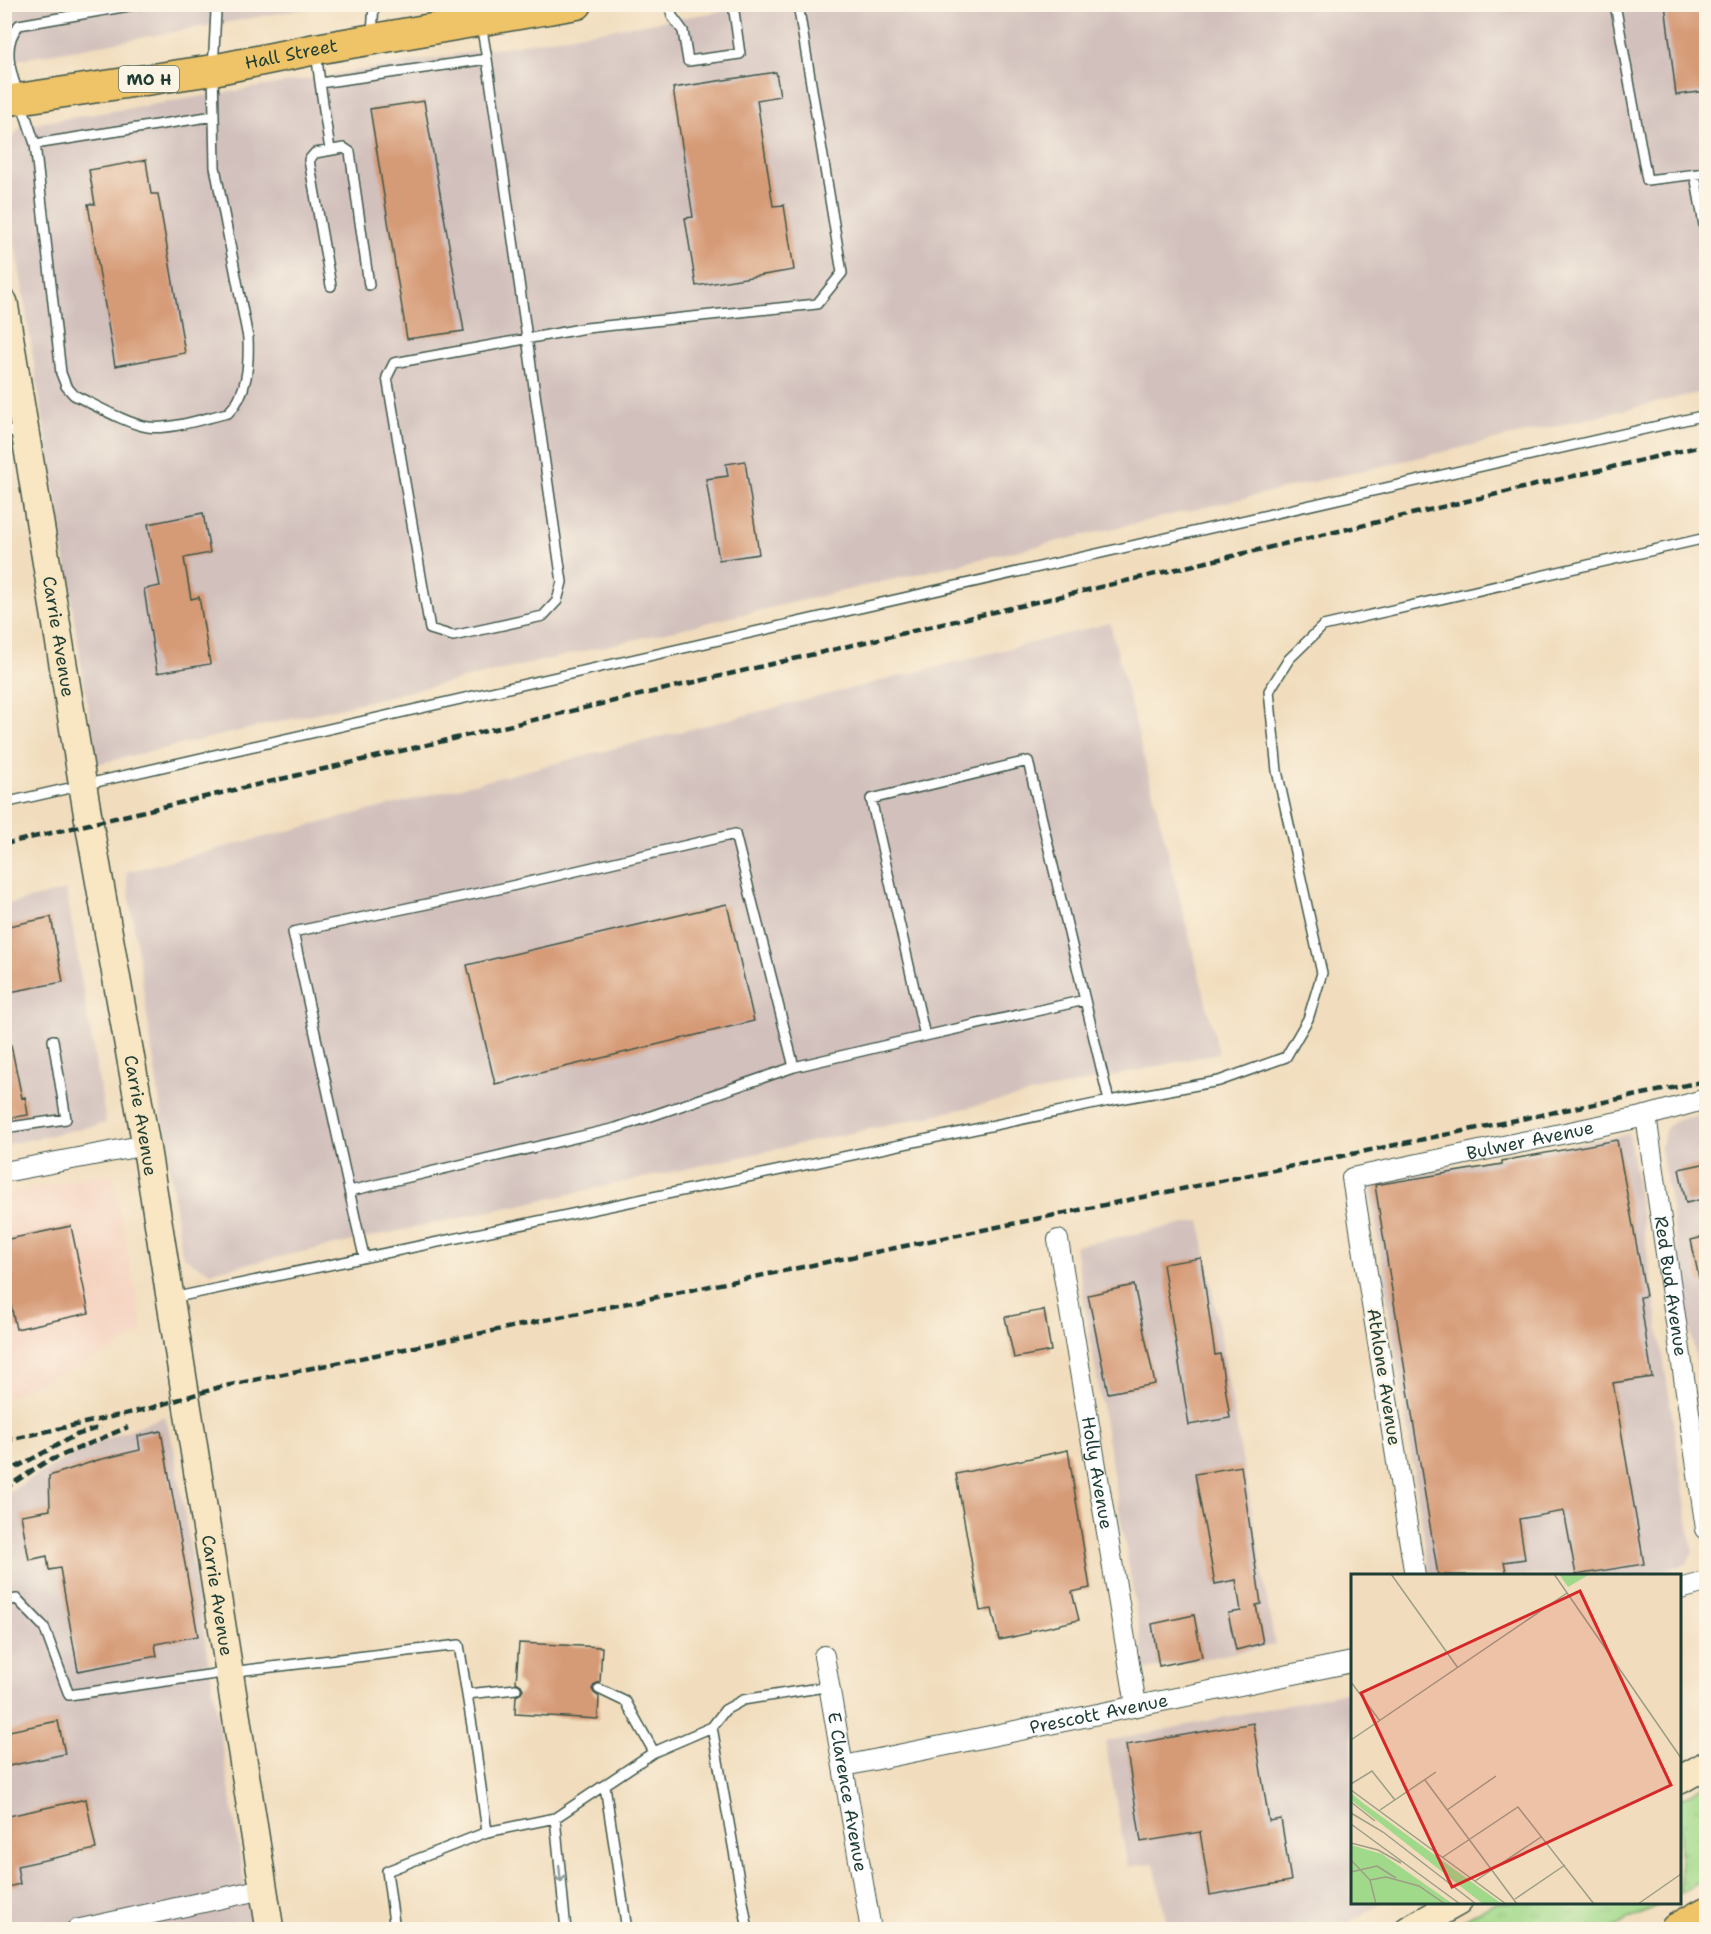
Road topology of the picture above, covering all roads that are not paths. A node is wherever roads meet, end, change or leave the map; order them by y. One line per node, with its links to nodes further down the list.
1 (140, 4): 15 (lane)
2 (214, 4): 13 (lane)
3 (374, 4): 10 (lane)
4 (577, 4): 9 (main road, Hall Street / MO H)
5 (670, 4): 6 (lane)
6 (733, 4)
7 (798, 4): 25 (lane)
8 (1615, 4): 20 (lane)
9 (481, 21): 10 (main road, Hall Street / MO H); 12 (lane)
10 (372, 40): 11 (main road, Hall Street / MO H)
11 (316, 49): 13 (main road, Hall Street / MO H); 14 (lane)
12 (487, 59): 14 (lane); 25 (lane)
13 (213, 70): 15 (main road, Hall Street / MO H); 16 (lane)
14 (320, 83): 18 (lane)
15 (12, 99): 17 (lane)
16 (214, 116): 17 (lane); 17 (lane)
17 (35, 144)
18 (330, 150): 22 (lane); 23 (lane)
19 (1707, 173): 20 (lane)
20 (1695, 175): 21 (lane)
21 (1707, 236)
22 (369, 285)
23 (331, 286)
24 (4, 303): 27 (street, Carrie Avenue)
25 (527, 337): 25 (lane)
26 (1707, 415): 29 (lane)
27 (15, 431): 29 (street, Carrie Avenue)
28 (1707, 537): 36 (lane)
29 (83, 785): 30 (lane); 39 (street, Carrie Avenue)
30 (4, 803)
31 (1085, 1000): 32 (lane); 32 (lane); 36 (lane)
32 (925, 1036): 34 (lane)
33 (52, 1040): 38 (lane)
34 (794, 1066): 42 (lane); 42 (lane)
35 (1707, 1099): 37 (street, Bulwer Avenue)
36 (1109, 1101): 44 (lane)
37 (1646, 1116): 41 (street, Bulwer Avenue); 46 (street, Red Bud Avenue)
38 (4, 1128)
39 (146, 1145): 40 (street); 45 (street, Carrie Avenue)
40 (4, 1172)
41 (1352, 1178): 47 (street, Athlone Avenue)
42 (350, 1191): 44 (lane)
43 (1058, 1240): 58 (street, Holly Avenue)
44 (364, 1256): 45 (lane)
45 (170, 1298): 53 (street, Carrie Avenue)
46 (1707, 1529)
47 (1415, 1574)
48 (1707, 1582): 49 (street)
49 (1681, 1588)
50 (4, 1600): 53 (lane)
51 (824, 1656): 54 (street, E Clarence Avenue)
52 (1351, 1662): 58 (street, Prescott Avenue)
53 (229, 1672): 57 (lane); 67 (street, Carrie Avenue)
54 (831, 1686): 59 (lane); 62 (street, E Clarence Avenue)
55 (516, 1689): 57 (lane)
56 (599, 1689): 60 (lane)
57 (467, 1694): 66 (lane)
58 (1136, 1705): 62 (street, Prescott Avenue)
59 (712, 1727): 60 (lane); 75 (lane)
60 (654, 1752): 64 (lane)
61 (1707, 1765): 63 (street)
62 (844, 1766): 76 (street, E Clarence Avenue)
63 (1681, 1779)
64 (605, 1786): 65 (lane); 74 (lane)
65 (555, 1818): 66 (lane); 73 (lane, one-way to 73)
66 (487, 1832): 72 (lane)
67 (263, 1889): 70 (street); 71 (street, Carrie Avenue)
68 (1454, 1904): 77 (street)
69 (1707, 1914): 78 (highway)
70 (76, 1929)
71 (270, 1929)
72 (395, 1929)
73 (566, 1929)
74 (627, 1929)
75 (748, 1929)
76 (870, 1929)
77 (1408, 1929)
78 (1677, 1929)

